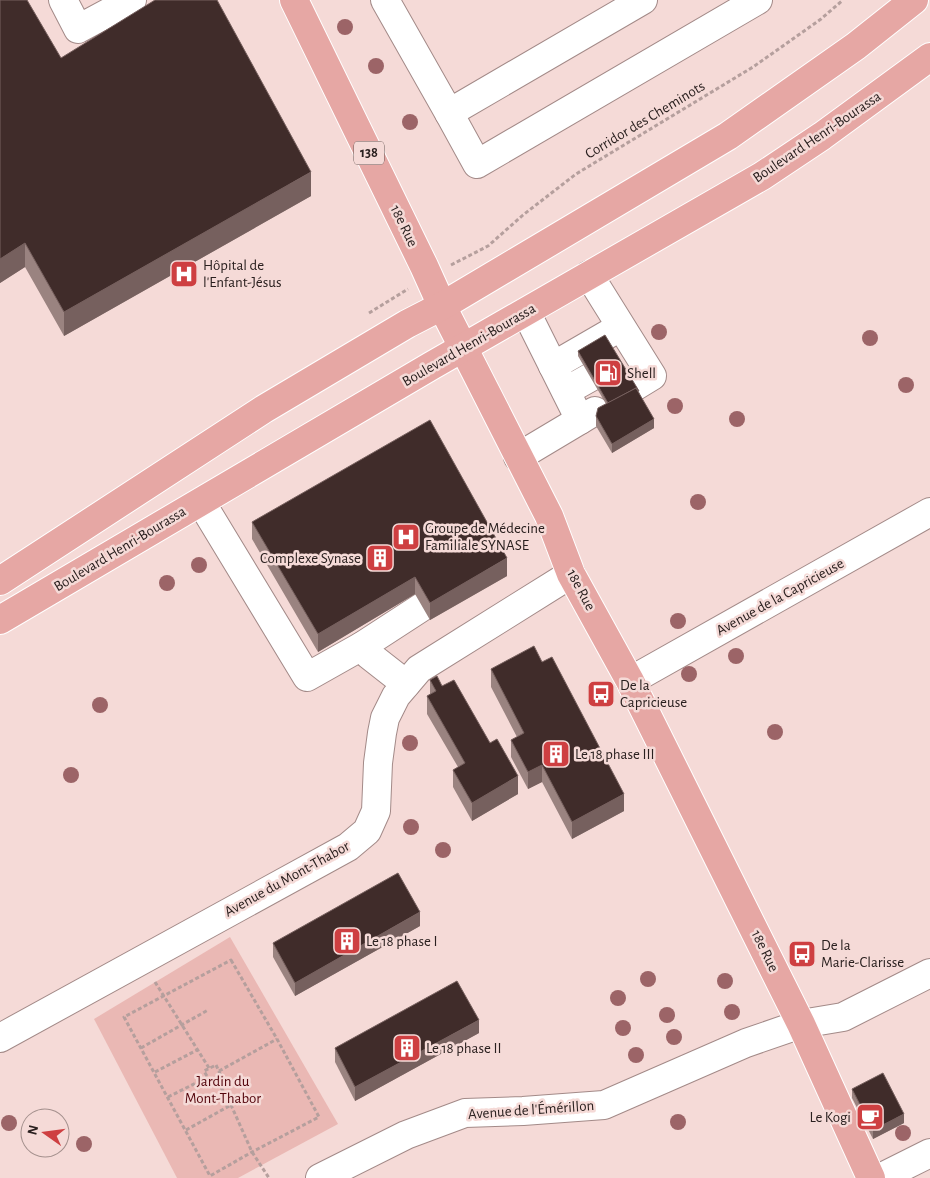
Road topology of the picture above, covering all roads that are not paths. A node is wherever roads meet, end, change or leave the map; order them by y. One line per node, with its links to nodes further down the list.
1 (62, 0): 2 (street)
2 (132, 0)
3 (294, 0): 11 (main road, 18e Rue / 138)
4 (385, 0): 9 (street)
5 (643, 0): 9 (street)
6 (758, 0): 9 (street)
7 (914, 0): 11 (main road)
8 (930, 57): 10 (main road, Boulevard Henri-Bourassa)
9 (449, 113)
10 (589, 275): 12 (main road, Boulevard Henri-Bourassa); 13 (street)
11 (442, 306): 14 (main road, 18e Rue / 138); 25 (main road)
12 (526, 312): 14 (main road, Boulevard Henri-Bourassa); 15 (street)
13 (621, 327): 15 (street); 17 (street)
14 (463, 348): 21 (main road, 18e Rue / 138); 22 (main road, Boulevard Henri-Bourassa)
15 (553, 366): 18 (street)
16 (591, 377): 18 (street)
17 (634, 387)
18 (566, 391): 20 (street)
19 (607, 404): 20 (street)
20 (580, 420): 21 (street)
21 (518, 457): 24 (main road, 18e Rue / 138)
22 (201, 502): 27 (main road, Boulevard Henri-Bourassa); 28 (street)
23 (930, 512): 29 (street, Avenue de la Capricieuse)
24 (571, 574): 29 (main road, 18e Rue / 138); 30 (street, Avenue du Mont-Thabor)
25 (0, 581)
26 (422, 607): 28 (street)
27 (0, 620)
28 (362, 646): 30 (street)
29 (630, 681): 32 (main road, 18e Rue / 138)
30 (406, 684): 33 (street, Avenue du Mont-Thabor)
31 (930, 973): 32 (street, Avenue de l'Émérillon)
32 (801, 1024): 35 (street, Avenue de l'Émérillon); 36 (main road, 18e Rue / 138)
33 (0, 1038)
34 (930, 1153): 37 (street)
35 (320, 1178)
36 (871, 1178)
37 (880, 1178)

